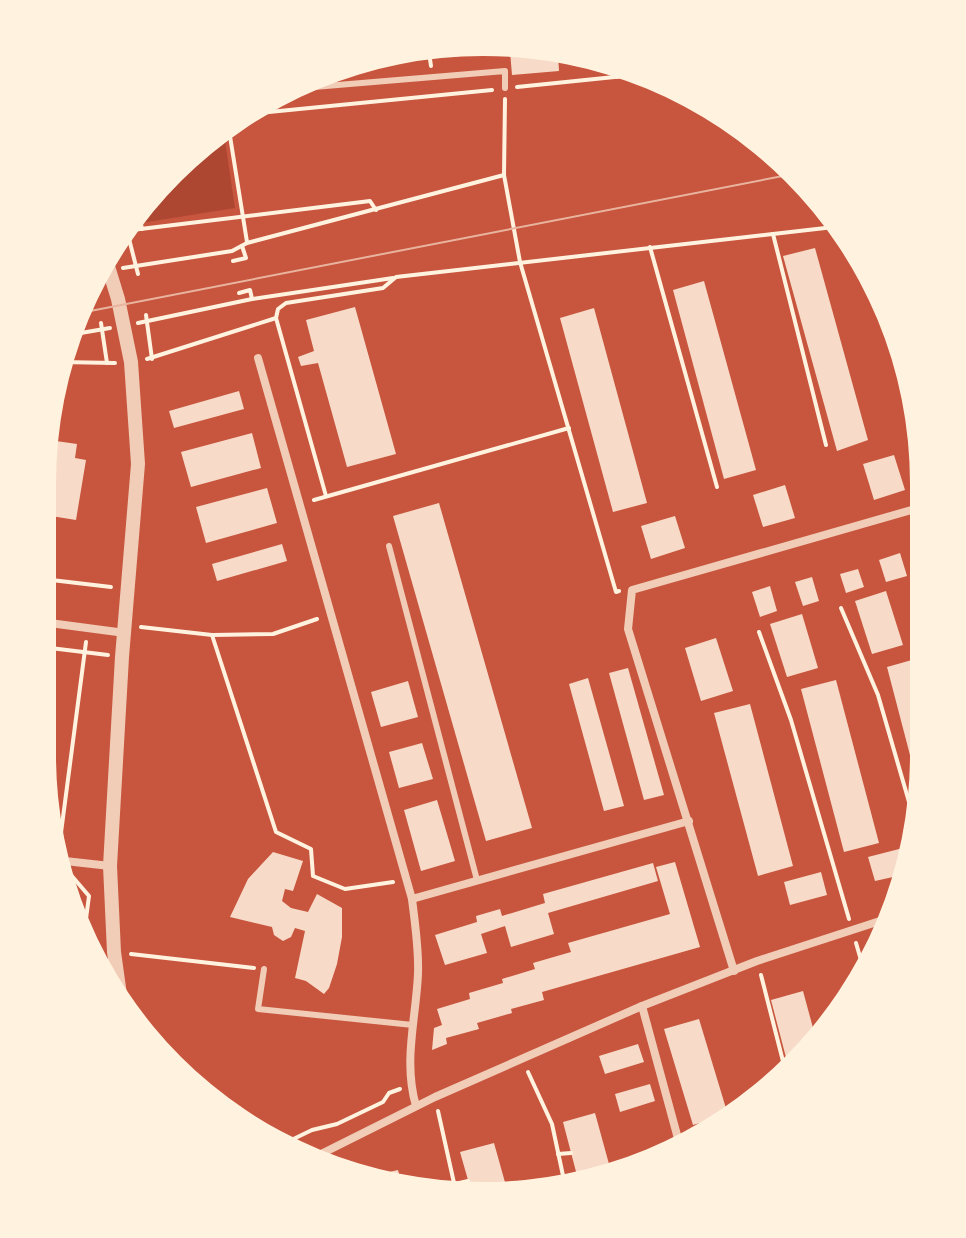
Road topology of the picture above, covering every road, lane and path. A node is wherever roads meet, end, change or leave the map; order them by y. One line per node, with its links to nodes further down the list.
1 (430, 60): 2 (path)
2 (432, 77): 4 (lane); 5 (lane)
3 (614, 77): 5 (path)
4 (328, 86)
5 (505, 88): 6 (path); 8 (path)
6 (273, 111)
7 (230, 139): 10 (path)
8 (504, 175): 9 (path); 18 (path)
9 (376, 210): 10 (path); 15 (path)
10 (242, 216): 12 (path); 15 (path)
11 (825, 228): 13 (path)
12 (142, 229)
13 (773, 234): 16 (path); 39 (path)
14 (130, 244): 19 (path)
15 (245, 244): 17 (path); 19 (path)
16 (650, 247): 18 (path); 40 (path)
17 (233, 261)
18 (520, 262): 23 (path); 38 (path)
19 (136, 265): 20 (path); 22 (path)
20 (115, 266)
21 (111, 272): 36 (street)
22 (138, 274)
23 (396, 277): 25 (path); 27 (path)
24 (239, 293): 25 (path)
25 (252, 299): 26 (path)
26 (147, 318): 29 (path); 34 (path)
27 (276, 318): 34 (path); 41 (path)
28 (101, 323): 31 (path)
29 (132, 324)
30 (117, 327): 31 (path)
31 (102, 329): 32 (path); 37 (path)
32 (84, 332)
33 (258, 358): 42 (street)
34 (152, 359): 36 (path)
35 (74, 362): 37 (path)
36 (131, 362): 37 (path); 46 (street)
37 (107, 363)
38 (569, 428): 41 (path); 47 (path)
39 (826, 445)
40 (717, 487)
41 (326, 496): 42 (path)
42 (300, 504): 49 (street)
43 (910, 510): 47 (street)
44 (389, 546): 64 (lane)
45 (56, 581): 46 (path)
46 (129, 589): 52 (street)
47 (632, 590): 59 (street)
48 (841, 608): 58 (path)
49 (331, 615): 54 (path); 63 (street)
50 (56, 624): 51 (street)
51 (88, 628): 52 (street); 56 (path)
52 (125, 629): 54 (path); 57 (street)
53 (759, 632): 69 (path)
54 (212, 635): 63 (path)
55 (56, 649): 56 (path)
56 (85, 652): 57 (path); 60 (path)
57 (122, 657): 62 (street)
58 (908, 797)
59 (689, 821): 64 (street); 74 (street)
60 (62, 824)
61 (70, 861): 62 (street)
62 (110, 866): 70 (street)
63 (407, 880): 66 (street)
64 (477, 880): 66 (street)
65 (76, 881): 67 (path)
66 (412, 899): 77 (street)
67 (87, 912)
68 (875, 922): 69 (street)
69 (852, 928): 71 (path); 72 (street)
70 (114, 952): 73 (path); 75 (street)
71 (860, 956)
72 (757, 961): 74 (street); 79 (path)
73 (264, 969): 77 (lane)
74 (734, 971): 76 (street)
75 (117, 975)
76 (642, 1006): 78 (street); 83 (street)
77 (413, 1025): 80 (street)
78 (522, 1058): 81 (street); 87 (path)
79 (782, 1059)
80 (410, 1085): 82 (street); 84 (path)
81 (435, 1097): 82 (street); 89 (path)
82 (416, 1106): 85 (street)
83 (677, 1135)
84 (295, 1138)
85 (327, 1152)
86 (571, 1153): 87 (path)
87 (558, 1154): 88 (path)
88 (563, 1174)
89 (454, 1181)

